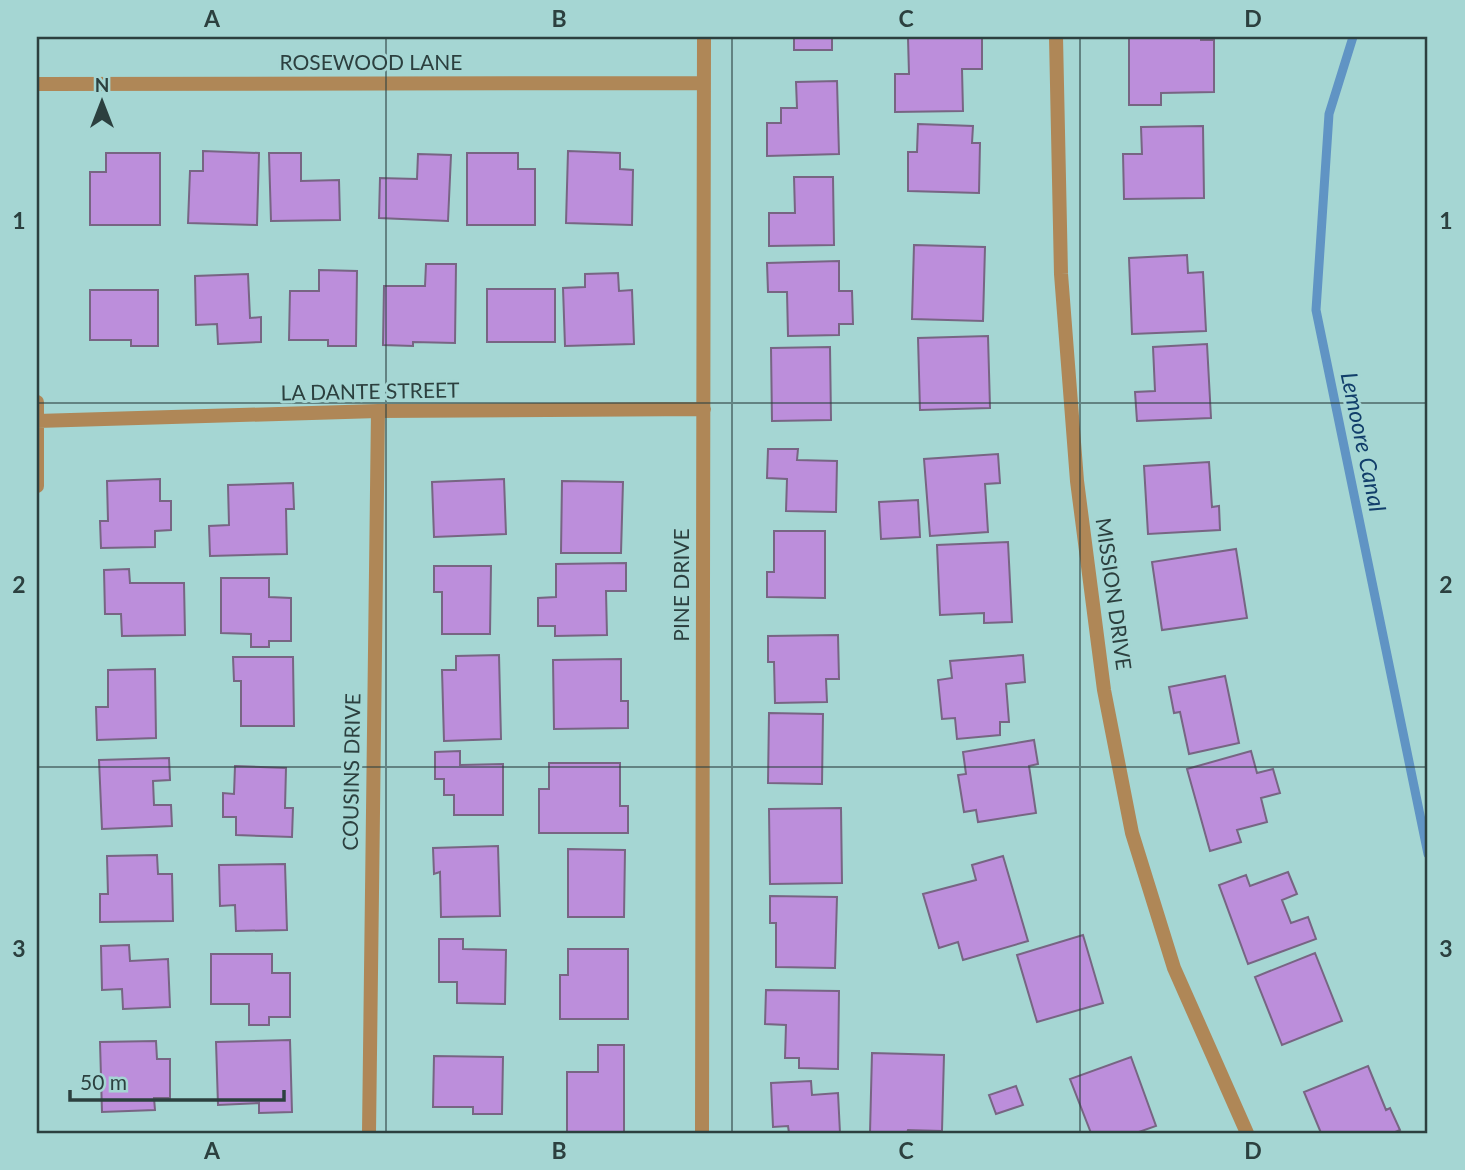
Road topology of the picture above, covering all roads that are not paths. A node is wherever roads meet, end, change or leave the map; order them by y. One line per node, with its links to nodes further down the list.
1 (704, 37): 3 (street, PINE DRIVE)
2 (1056, 37): 12 (street, MISSION DRIVE)
3 (704, 83): 4 (street, ROSEWOOD LANE); 6 (street, PINE DRIVE)
4 (37, 84)
5 (37, 402): 8 (street)
6 (704, 409): 7 (street, LA DANTE STREET); 11 (street, PINE DRIVE)
7 (378, 411): 8 (street, LA DANTE STREET); 10 (street, COUSINS DRIVE)
8 (37, 421): 9 (street)
9 (37, 486)
10 (369, 1133)
11 (702, 1133)
12 (1247, 1133)

